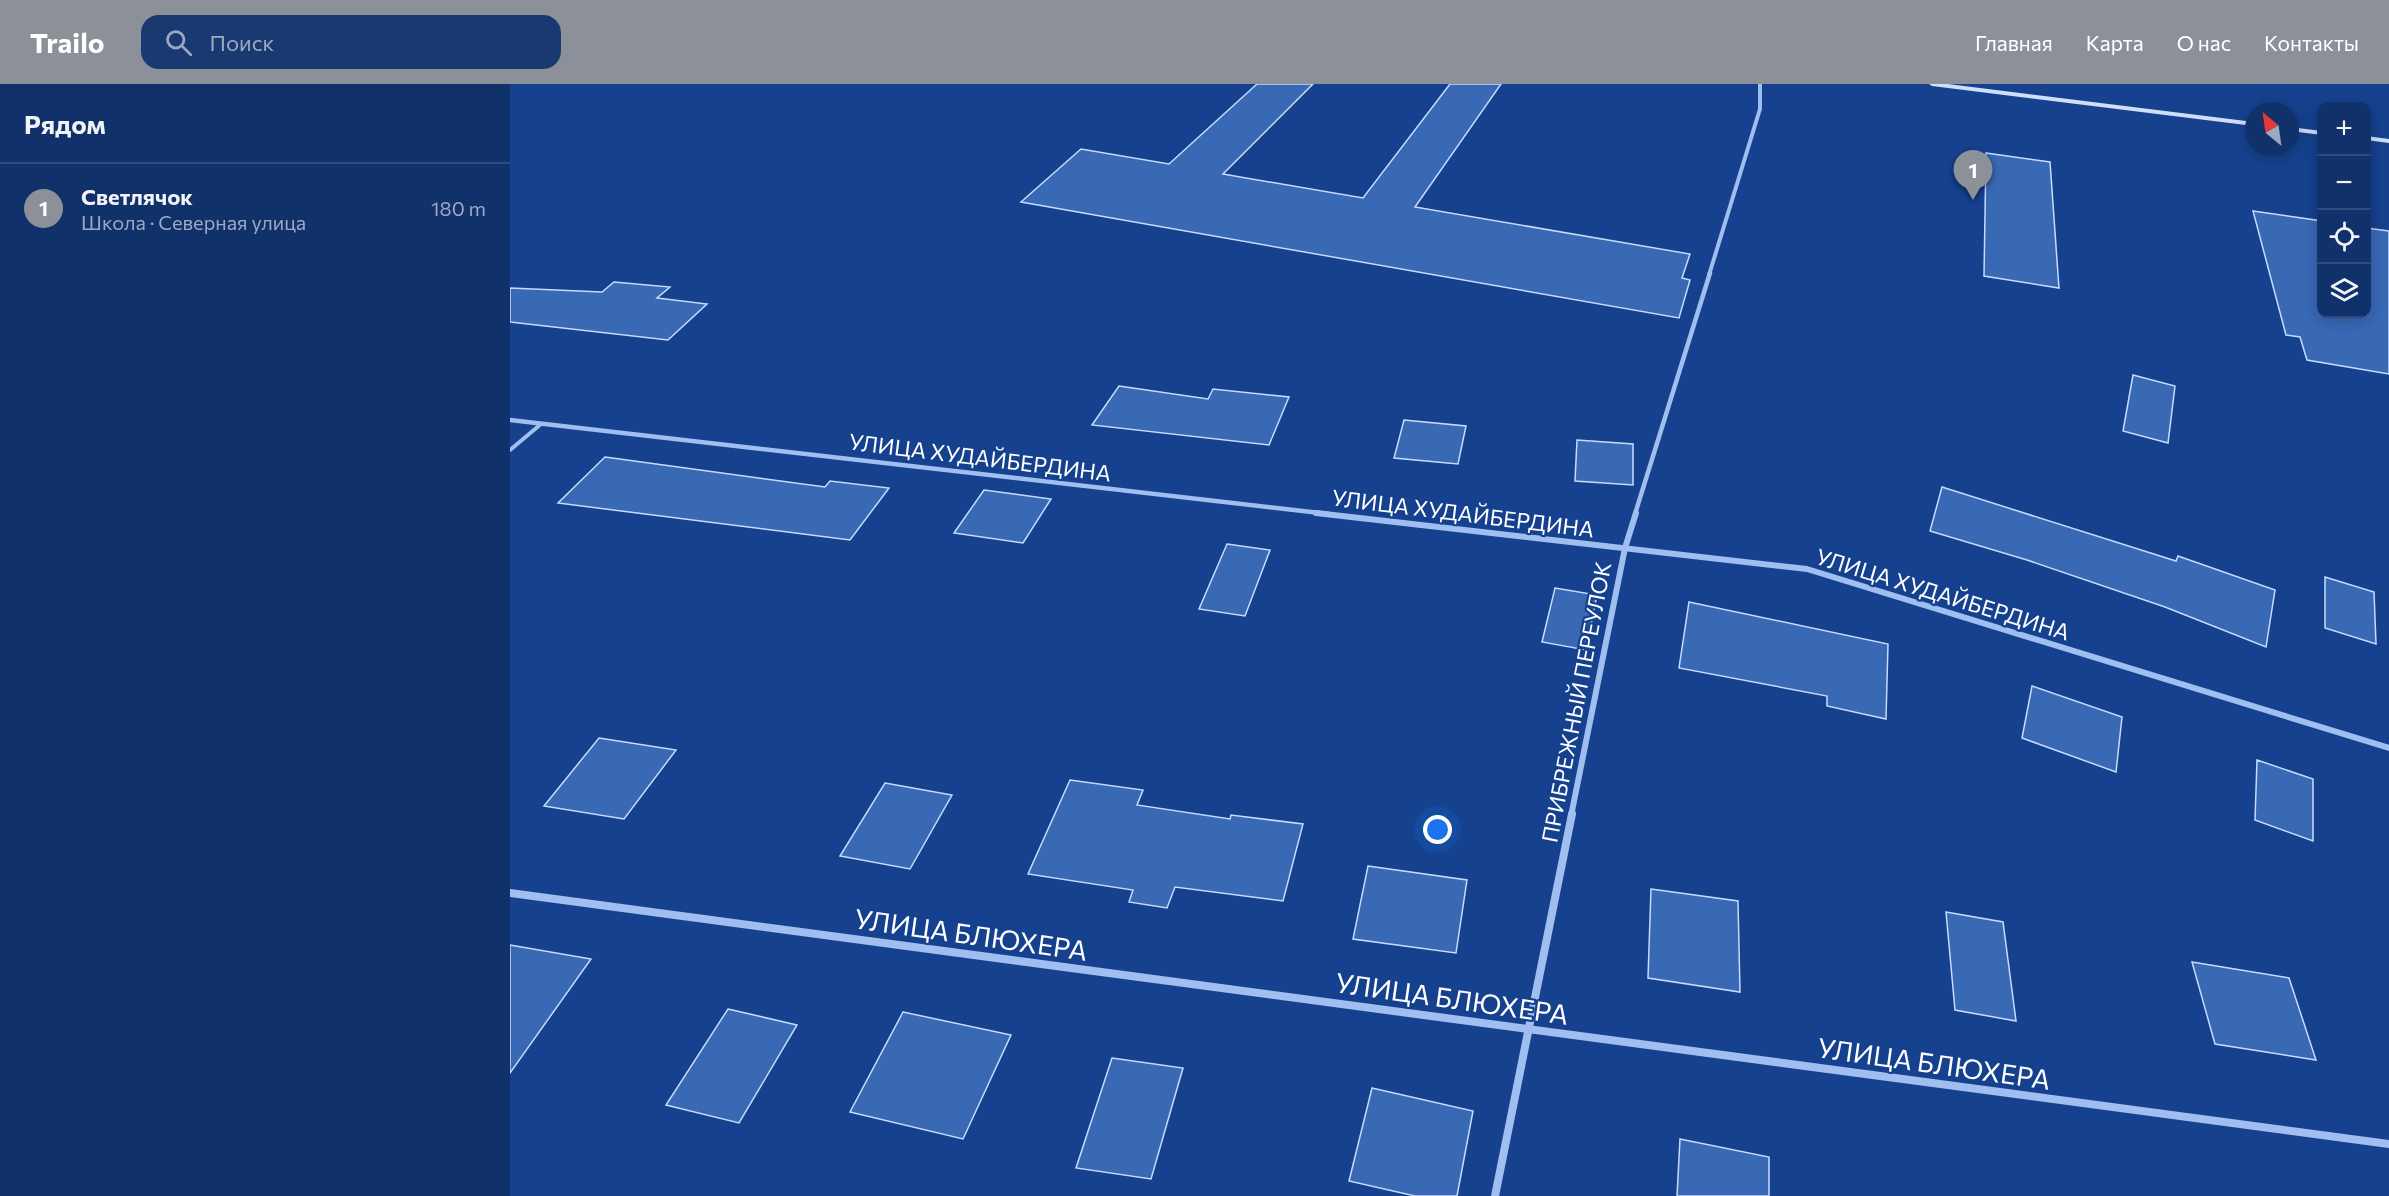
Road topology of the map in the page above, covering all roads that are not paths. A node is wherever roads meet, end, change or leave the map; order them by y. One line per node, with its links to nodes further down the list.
1 (1760, 84): 11 (street, ПРИБРЕЖНЫЙ ПЕРЕУЛОК)
2 (1932, 84): 3 (main road)
3 (2245, 123)
4 (2299, 130): 5 (main road)
5 (2317, 132)
6 (2371, 139): 7 (main road)
7 (2389, 141)
8 (510, 420): 9 (street, УЛИЦА ХУДАЙБЕРДИНА)
9 (541, 424): 10 (lane); 11 (street, УЛИЦА ХУДАЙБЕРДИНА)
10 (510, 450)
11 (1625, 548): 12 (street, УЛИЦА ХУДАЙБЕРДИНА); 14 (street, ПРИБРЕЖНЫЙ ПЕРЕУЛОК)
12 (2389, 748)
13 (510, 893): 14 (street, УЛИЦА БЛЮХЕРА)
14 (1530, 1030): 15 (street, УЛИЦА БЛЮХЕРА); 16 (street, ПРИБРЕЖНЫЙ ПЕРЕУЛОК)
15 (2389, 1144)
16 (1495, 1196)

